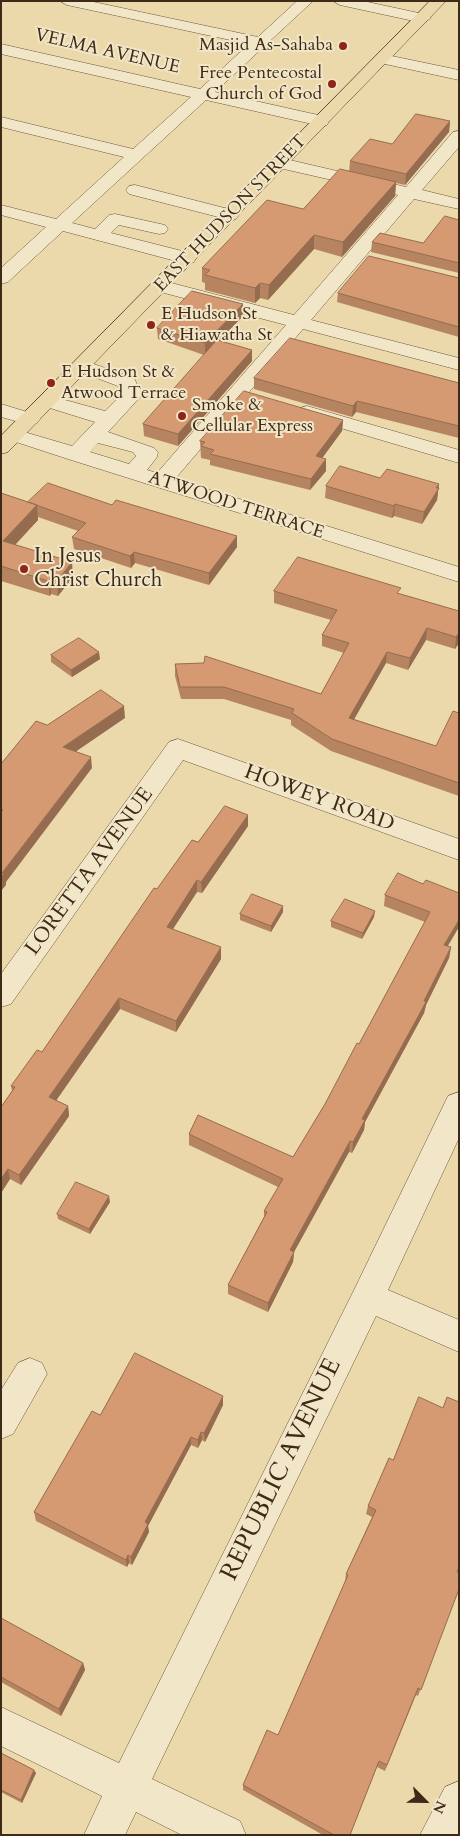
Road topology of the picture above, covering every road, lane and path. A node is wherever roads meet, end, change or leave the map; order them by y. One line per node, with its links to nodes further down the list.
1 (67, 1): 6 (street)
2 (306, 1): 6 (street)
3 (340, 1): 5 (street)
4 (439, 1): 5 (main road, EAST HUDSON STREET)
5 (423, 18): 8 (main road, EAST HUDSON STREET)
6 (262, 42): 10 (street)
7 (1, 49): 10 (street, VELMA AVENUE)
8 (382, 59): 9 (street); 11 (main road, EAST HUDSON STREET)
9 (459, 75)
10 (205, 95): 11 (street, VELMA AVENUE); 14 (street)
11 (322, 121): 15 (main road, EAST HUDSON STREET)
12 (1, 122): 14 (street)
13 (459, 136): 17 (street)
14 (138, 155): 21 (street)
15 (281, 163): 17 (street); 20 (main road, EAST HUDSON STREET)
16 (135, 190): 20 (street)
17 (410, 193): 18 (street); 24 (street)
18 (459, 204)
19 (1, 210): 21 (street)
20 (230, 215): 25 (main road, EAST HUDSON STREET)
21 (60, 225): 23 (street); 27 (street)
22 (159, 229): 23 (street)
23 (99, 235): 25 (street)
24 (356, 256): 26 (street); 29 (street)
25 (187, 258): 28 (main road, EAST HUDSON STREET)
26 (374, 260)
27 (1, 278)
28 (160, 286): 29 (street); 31 (main road, EAST HUDSON STREET)
29 (298, 322): 30 (street); 42 (street)
30 (459, 364)
31 (82, 366): 32 (main road, EAST HUDSON STREET); 36 (street)
32 (47, 402): 35 (main road, EAST HUDSON STREET); 36 (street)
33 (286, 406): 40 (street)
34 (1, 410): 35 (street)
35 (30, 419): 38 (main road, EAST HUDSON STREET)
36 (109, 419): 37 (street)
37 (94, 434): 39 (street); 41 (street)
38 (8, 442): 39 (street, ATWOOD TERRACE)
39 (75, 455): 41 (street, ATWOOD TERRACE)
40 (459, 456)
41 (133, 473): 42 (street, ATWOOD TERRACE)
42 (161, 482): 43 (street, ATWOOD TERRACE)
43 (459, 575)
44 (178, 748): 45 (street, HOWEY ROAD); 46 (street, LORETTA AVENUE)
45 (459, 850)
46 (1, 996)
47 (459, 1105): 48 (street, REPUBLIC AVENUE)
48 (368, 1297): 49 (street); 53 (street, REPUBLIC AVENUE)
49 (459, 1336)
50 (30, 1374): 51 (street)
51 (1, 1422)
52 (1, 1726): 53 (street)
53 (128, 1787): 55 (street, REPUBLIC AVENUE); 56 (street)
54 (459, 1801): 57 (street)
55 (104, 1835)
56 (226, 1835)
57 (440, 1835)

